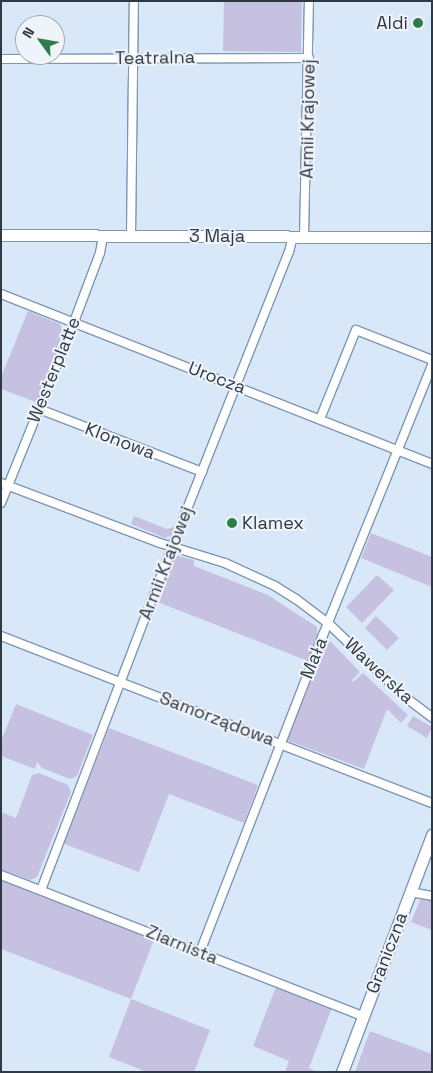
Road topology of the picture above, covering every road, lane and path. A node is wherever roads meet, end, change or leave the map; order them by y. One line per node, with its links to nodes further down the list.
1 (134, 1): 3 (street)
2 (310, 1): 4 (street, Armii Krajowej)
3 (133, 58): 4 (street, Teatralna); 5 (street, Teatralna); 8 (street)
4 (309, 58): 9 (street, Armii Krajowej)
5 (1, 59)
6 (1, 235): 7 (street, 3 Maja)
7 (103, 236): 8 (street, 3 Maja); 12 (street, Westerplatte)
8 (131, 236): 9 (street, 3 Maja)
9 (298, 237): 10 (street, 3 Maja); 15 (street, Armii Krajowej)
10 (432, 237)
11 (1, 294): 12 (street, Urocza)
12 (74, 322): 15 (street, Urocza); 16 (street, Westerplatte)
13 (432, 360): 17 (street)
14 (432, 365): 18 (street, Mała)
15 (236, 386): 17 (street, Urocza); 20 (street, Armii Krajowej)
16 (39, 409): 20 (street, Klonowa); 21 (street, Westerplatte)
17 (320, 419): 18 (street, Urocza)
18 (398, 450): 19 (street, Urocza); 24 (street, Mała)
19 (432, 464)
20 (202, 472): 23 (street, Armii Krajowej)
21 (5, 484): 22 (street, Westerplatte); 23 (street, Wawerska)
22 (1, 503)
23 (172, 547): 24 (street, Wawerska); 26 (street, Armii Krajowej)
24 (328, 623): 27 (street, Wawerska); 28 (street, Mała)
25 (1, 636): 26 (street, Samorządowa)
26 (120, 682): 28 (street, Samorządowa); 32 (street, Armii Krajowej)
27 (430, 715)
28 (280, 744): 29 (street, Samorządowa); 35 (street, Mała)
29 (432, 804)
30 (432, 835): 33 (street, Graniczna)
31 (1, 875): 32 (street, Ziarnista)
32 (41, 890): 35 (street, Ziarnista)
33 (410, 892): 34 (street); 36 (street, Graniczna)
34 (432, 896)
35 (200, 952): 36 (street, Ziarnista)
36 (362, 1016): 37 (street, Graniczna)
37 (342, 1072)

